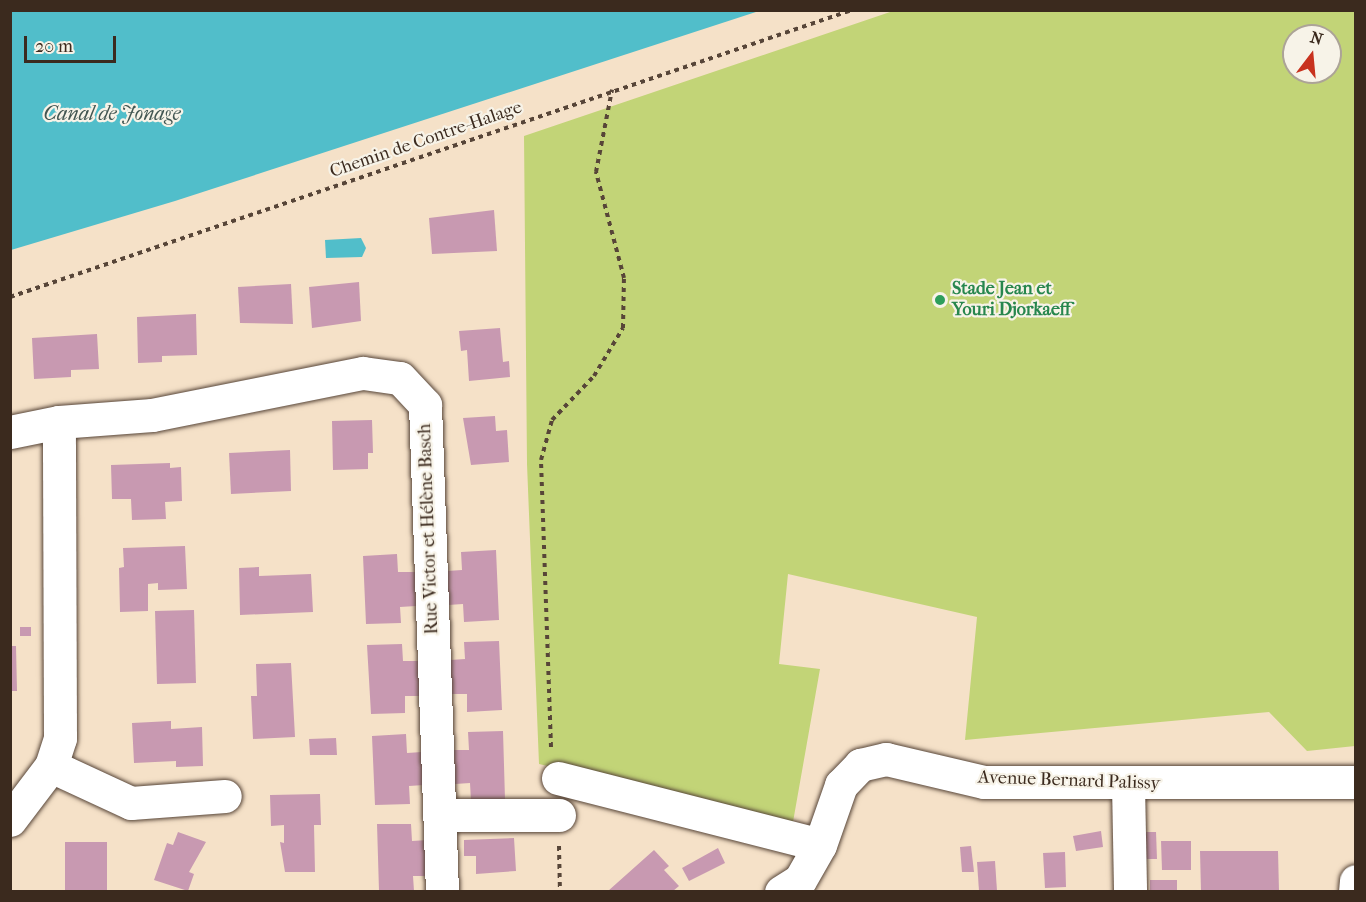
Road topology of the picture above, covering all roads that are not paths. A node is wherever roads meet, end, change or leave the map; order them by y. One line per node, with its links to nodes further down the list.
1 (59, 422): 2 (street, Rue Victor et Hélène Basch); 3 (street); 9 (street, Rue Victor et Hélène Basch)
2 (10, 432)
3 (51, 766): 7 (street); 10 (street)
4 (558, 778): 11 (street)
5 (1356, 782): 6 (street, Avenue Bernard Palissy)
6 (1128, 784): 11 (street, Avenue Bernard Palissy); 15 (street)
7 (225, 796)
8 (559, 814): 9 (street)
9 (439, 815): 13 (street, Rue Victor et Hélène Basch)
10 (10, 820)
11 (820, 845): 14 (street, Avenue Bernard Palissy)
12 (1356, 881): 16 (street)
13 (442, 891)
14 (781, 891)
15 (1130, 891)
16 (1355, 891)

